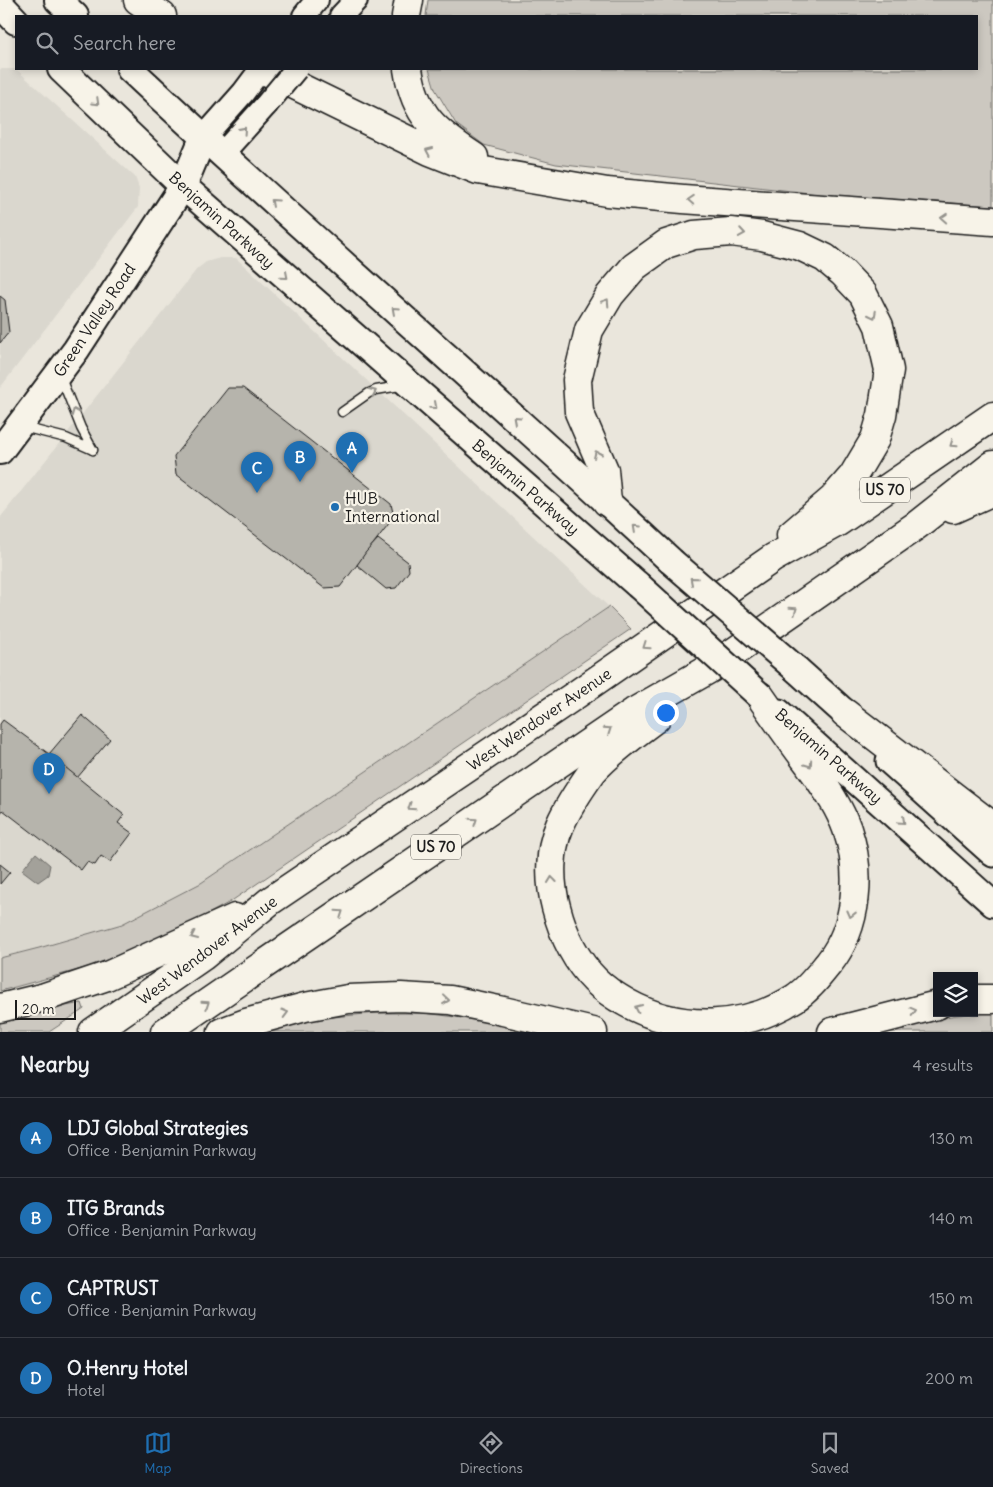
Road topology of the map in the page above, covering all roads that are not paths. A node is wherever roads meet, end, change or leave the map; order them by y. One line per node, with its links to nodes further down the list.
1 (58, 0): 7 (highway)
2 (138, 0): 8 (highway)
3 (317, 0): 9 (main road)
4 (356, 0): 10 (main road)
5 (409, 0): 11 (highway)
6 (0, 4): 12 (highway)
7 (74, 15)
8 (160, 15)
9 (305, 15)
10 (343, 15)
11 (406, 15)
12 (15, 21)
13 (61, 70): 21 (highway, Benjamin Parkway, one-way to 21)
14 (131, 70): 19 (highway)
15 (260, 70): 19 (main road, Green Valley Road)
16 (263, 70): 20 (highway, one-way to 16)
17 (295, 70): 19 (main road, Green Valley Road, one-way to 17, bridge)
18 (408, 70): 20 (highway)
19 (212, 146): 21 (highway, Green Valley Road); 31 (highway, one-way to 19)
20 (544, 182): 22 (highway, one-way to 20)
21 (183, 186): 23 (highway, Green Valley Road); 24 (highway, Benjamin Parkway, one-way to 24)
22 (993, 221)
23 (59, 373): 27 (highway, Green Valley Road); 27 (lane, one-way to 23)
24 (408, 384): 25 (lane, one-way to 24); 35 (highway, Benjamin Parkway, one-way to 35, bridge)
25 (342, 412)
26 (993, 416): 33 (highway, West Wendover Avenue / US 70, one-way to 33)
27 (19, 426): 28 (highway, Green Valley Road)
28 (0, 450)
29 (993, 465): 32 (highway, US 70)
30 (993, 492): 32 (highway)
31 (608, 502): 33 (highway, one-way to 33); 36 (highway, one-way to 31, bridge)
32 (917, 525): 34 (highway, US 70, one-way to 32)
33 (773, 558): 39 (highway, West Wendover Avenue / US 70, one-way to 39)
34 (711, 668): 35 (highway, one-way to 34); 46 (highway, US 70, one-way to 34)
35 (760, 696): 40 (main road, Benjamin Parkway, one-way to 40)
36 (845, 714): 37 (highway); 38 (main road)
37 (993, 824)
38 (993, 854)
39 (270, 901): 44 (highway, one-way to 44); 45 (highway, West Wendover Avenue / US 70)
40 (993, 904)
41 (993, 999): 42 (highway)
42 (978, 1000)
43 (933, 1006): 49 (highway, one-way to 43)
44 (0, 1008)
45 (93, 1032)
46 (165, 1032)
47 (222, 1032): 48 (highway, one-way to 48)
48 (593, 1032)
49 (832, 1032)

